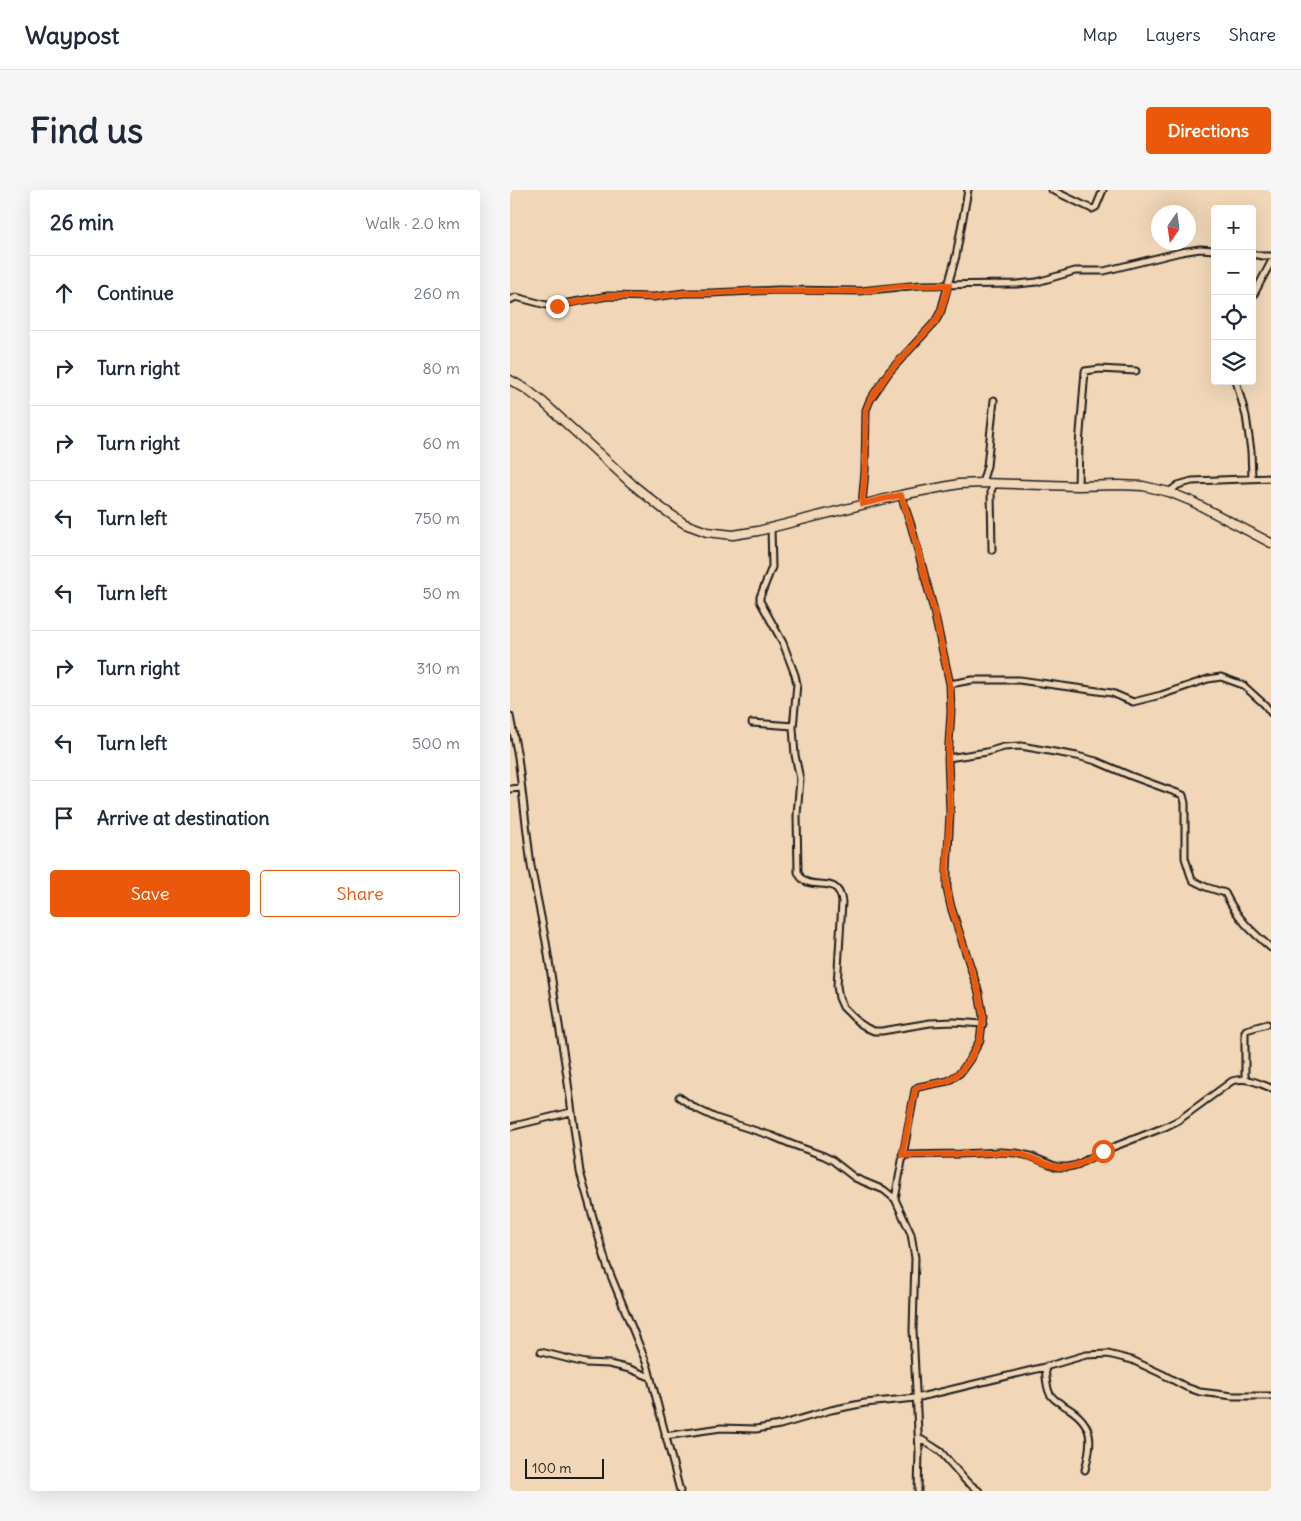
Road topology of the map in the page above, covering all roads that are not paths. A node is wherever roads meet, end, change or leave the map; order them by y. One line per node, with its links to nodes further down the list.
1 (968, 190): 8 (street)
2 (1052, 190): 3 (street)
3 (1103, 190)
4 (1211, 250): 8 (street)
5 (1256, 255): 6 (street)
6 (1271, 256)
7 (1271, 262): 9 (street)
8 (949, 285): 10 (street); 22 (street)
9 (1254, 295)
10 (510, 300)
11 (1136, 371): 19 (street)
12 (510, 380): 23 (main road)
13 (1237, 385): 15 (street)
14 (994, 400): 17 (street)
15 (1252, 478): 16 (street); 20 (street)
16 (1271, 478)
17 (982, 483): 18 (main road); 21 (main road)
18 (994, 484): 19 (main road); 25 (street)
19 (1078, 486): 20 (main road)
20 (1169, 492): 24 (main road)
21 (901, 495): 22 (main road); 26 (street)
22 (862, 504): 23 (main road)
23 (771, 528): 30 (street)
24 (1271, 543)
25 (992, 550)
26 (950, 684): 27 (street); 31 (street)
27 (1271, 713)
28 (510, 716): 32 (street)
29 (752, 723): 30 (street)
30 (793, 726): 35 (street)
31 (948, 758): 34 (street); 35 (street)
32 (521, 788): 33 (street); 40 (street)
33 (510, 789)
34 (1271, 948)
35 (983, 1024): 42 (street)
36 (1267, 1024): 37 (street)
37 (1245, 1079): 38 (street); 42 (street)
38 (1271, 1088)
39 (679, 1097): 43 (street)
40 (571, 1112): 41 (street); 46 (street)
41 (510, 1127)
42 (902, 1155): 43 (street)
43 (895, 1199): 48 (street)
44 (542, 1352): 46 (street)
45 (1045, 1367): 47 (street); 48 (street); 51 (street)
46 (650, 1377): 49 (street)
47 (1271, 1396)
48 (916, 1398): 49 (street); 50 (street)
49 (665, 1436): 52 (street)
50 (919, 1438): 53 (street); 54 (street)
51 (1085, 1470)
52 (680, 1491)
53 (918, 1491)
54 (979, 1491)

